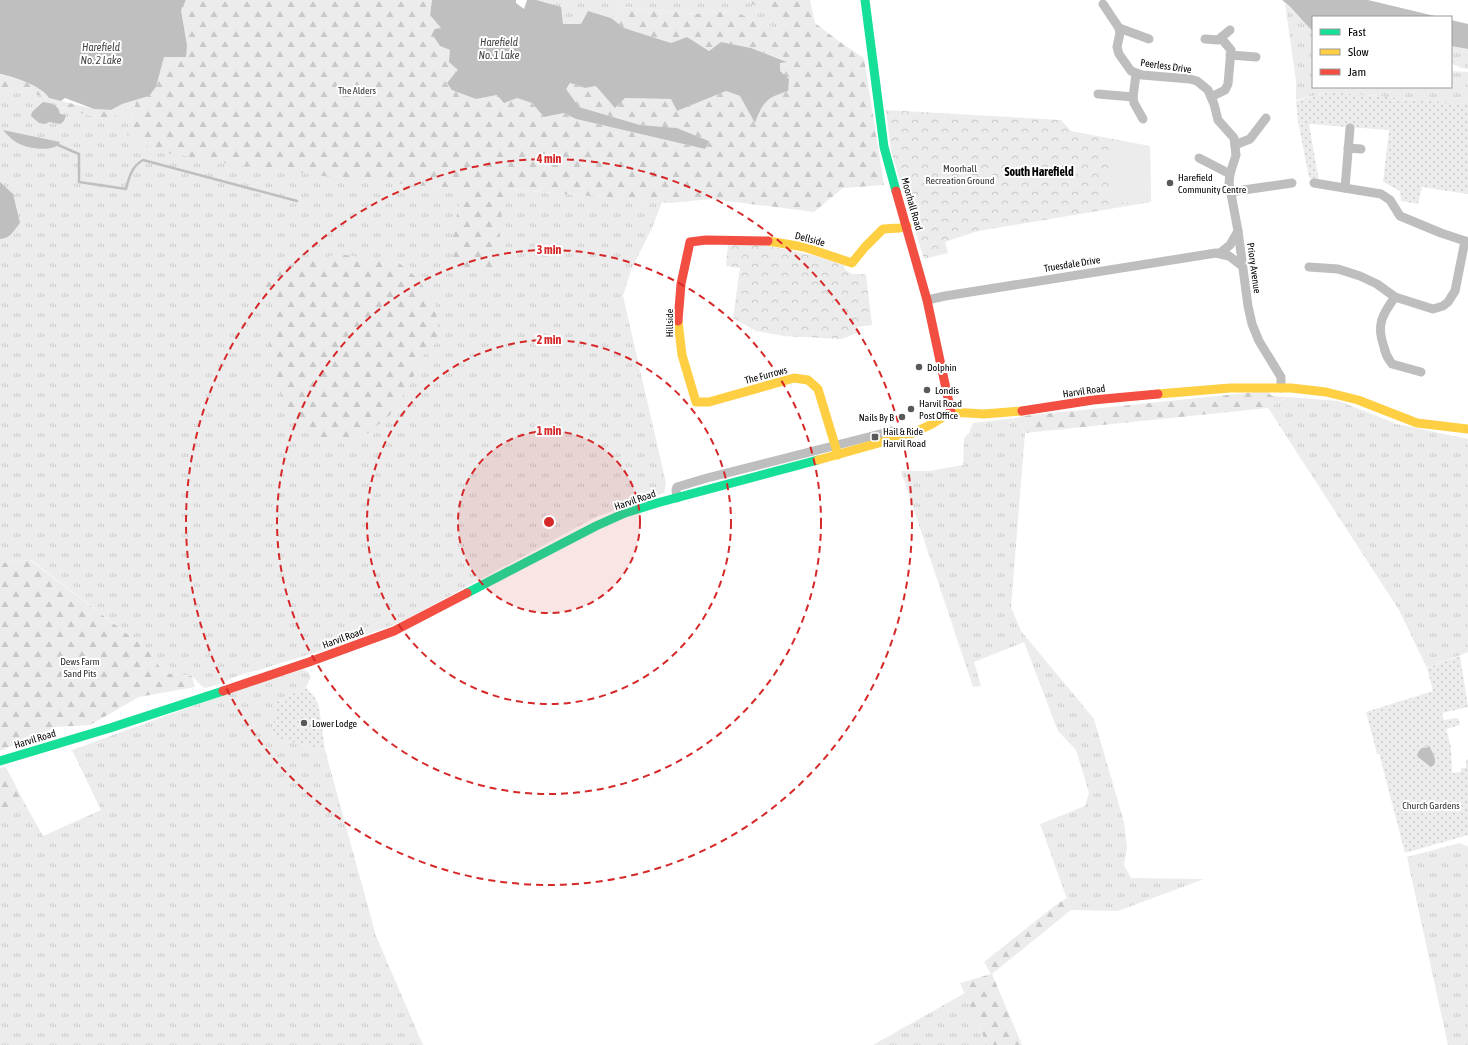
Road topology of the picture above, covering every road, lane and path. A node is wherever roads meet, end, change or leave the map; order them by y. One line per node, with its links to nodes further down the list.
1 (866, 0): 26 (street, Moorhall Road)
2 (1103, 4): 3 (street)
3 (1119, 28): 6 (street); 10 (street, Peerless Drive)
4 (1230, 30): 5 (street)
5 (1221, 38): 7 (street); 8 (street)
6 (1149, 39)
7 (1205, 39)
8 (1230, 55): 9 (street); 13 (street)
9 (1256, 57)
10 (1136, 74): 12 (street); 13 (street, Peerless Drive)
11 (1098, 94): 12 (street)
12 (1133, 97): 15 (street)
13 (1211, 97): 17 (street, Peerless Drive)
14 (1266, 118): 17 (street)
15 (1143, 119)
16 (1350, 128): 18 (street)
17 (1236, 145): 21 (street, Priory Avenue)
18 (1348, 148): 19 (street); 24 (street)
19 (1361, 149)
20 (1199, 158): 21 (street)
21 (1230, 174): 25 (street, Priory Avenue)
22 (1292, 183): 25 (street)
23 (1314, 183): 24 (street)
24 (1345, 188): 28 (street)
25 (1230, 192): 27 (street, Priory Avenue)
26 (907, 226): 29 (street, Dellside); 34 (street, Moorhall Road)
27 (1238, 231): 30 (street); 31 (street, Priory Avenue)
28 (1467, 241): 33 (street)
29 (690, 242): 37 (street, Hillside)
30 (1220, 253): 31 (street); 34 (street, Truesdale Drive)
31 (1242, 266): 36 (street, Priory Avenue)
32 (1309, 267): 33 (street)
33 (1395, 297): 35 (street)
34 (927, 300): 38 (street, Moorhall Road)
35 (1421, 372)
36 (1281, 388): 38 (street, Harvil Road); 39 (street, Harvil Road)
37 (696, 402): 41 (street, The Furrows)
38 (951, 412): 40 (street, Harvil Road)
39 (1468, 429)
40 (896, 439): 41 (street); 42 (street, Harvil Road)
41 (834, 445): 42 (street, The Furrows); 43 (street)
42 (838, 455): 43 (street, Harvil Road)
43 (677, 498): 44 (street, Harvil Road)
44 (0, 761)

